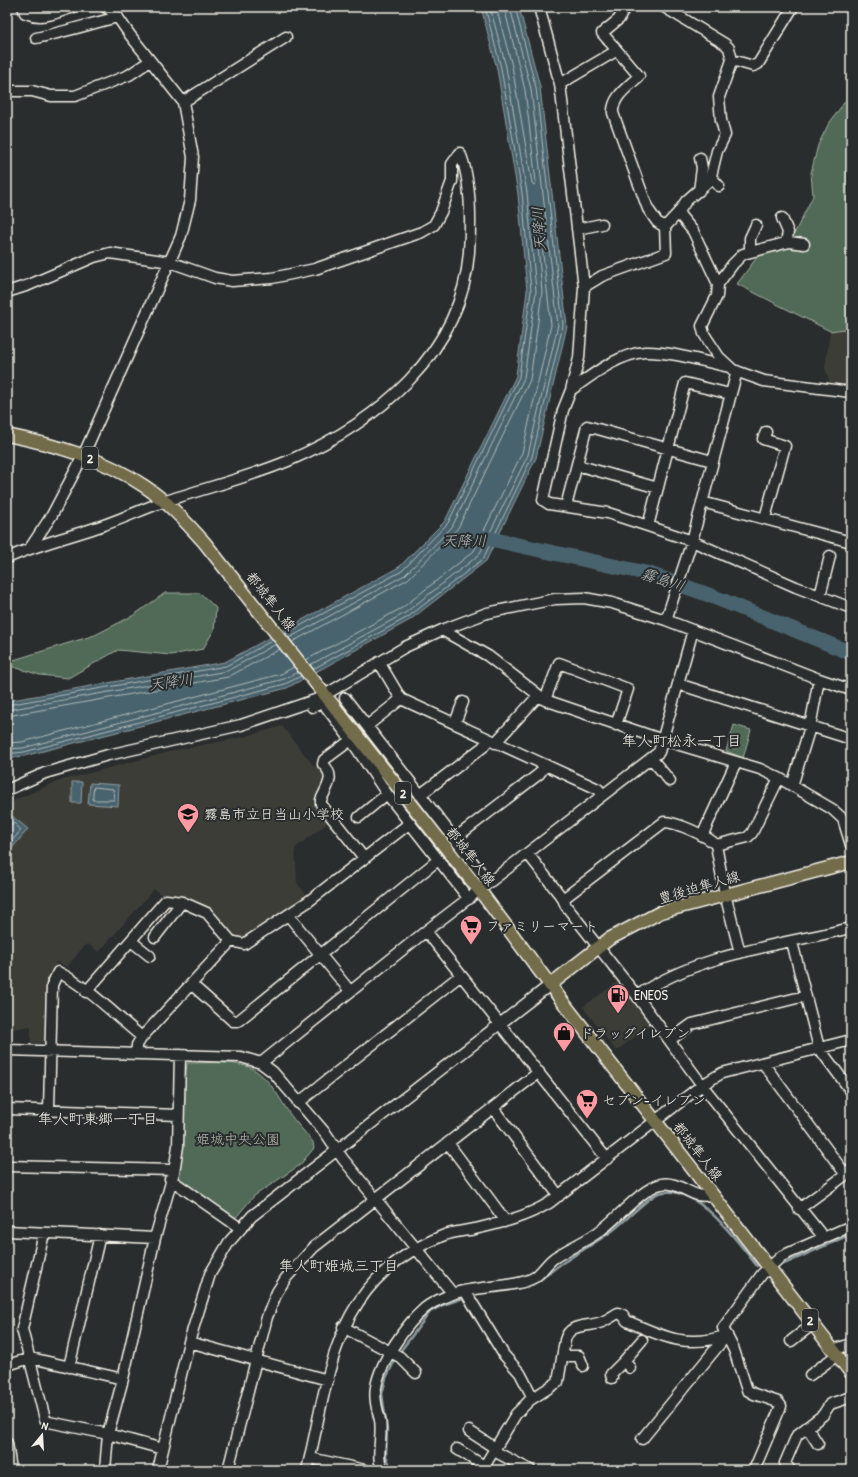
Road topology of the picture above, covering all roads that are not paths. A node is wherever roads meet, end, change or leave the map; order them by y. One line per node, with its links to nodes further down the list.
1 (23, 7): 2 (street)
2 (73, 7)
3 (105, 7): 8 (street)
4 (539, 7): 14 (street)
5 (625, 7): 11 (street)
6 (664, 7): 12 (street)
7 (793, 7): 12 (street)
8 (118, 17): 10 (street); 13 (street)
9 (286, 37): 16 (street)
10 (36, 38)
11 (616, 50): 14 (street); 25 (street)
12 (732, 60): 18 (street)
13 (150, 61): 15 (street); 16 (street)
14 (560, 84): 26 (street)
15 (7, 91)
16 (183, 102): 30 (street)
17 (700, 158): 20 (street)
18 (712, 178): 19 (street); 20 (street)
19 (719, 186)
20 (698, 191): 21 (street)
21 (678, 213): 25 (street); 31 (street)
22 (782, 218): 27 (street)
23 (602, 224): 26 (street)
24 (756, 224): 29 (street)
25 (665, 228): 32 (street)
26 (577, 229): 32 (street)
27 (786, 243): 28 (street); 29 (street)
28 (804, 244)
29 (750, 252): 31 (street)
30 (170, 262): 33 (street); 41 (street); 46 (street)
31 (718, 284): 34 (street)
32 (584, 287): 35 (street)
33 (7, 292)
34 (734, 369): 35 (street); 36 (street); 37 (street)
35 (571, 390): 47 (street)
36 (851, 392)
37 (730, 394): 40 (street); 42 (street)
38 (766, 432): 48 (street)
39 (7, 435): 41 (main road, 都城隼人線 / 2)
40 (669, 449): 42 (street); 43 (street); 44 (street)
41 (83, 456): 46 (main road, 都城隼人線 / 2); 52 (street)
42 (712, 460): 45 (street)
43 (577, 465): 44 (street); 47 (street)
44 (658, 488): 49 (street)
45 (702, 502): 48 (street); 51 (street)
46 (166, 504): 52 (street); 64 (main road, 都城隼人線 / 2)
47 (566, 506): 49 (street)
48 (765, 518): 50 (street)
49 (648, 526): 51 (street)
50 (851, 542)
51 (691, 543): 55 (street); 57 (street)
52 (30, 548): 54 (street)
53 (830, 556): 55 (street)
54 (7, 558)
55 (820, 596): 56 (street)
56 (851, 608)
57 (666, 618): 58 (street); 59 (street)
58 (442, 630): 60 (street); 66 (street)
59 (693, 630): 61 (street); 62 (street)
60 (379, 662): 64 (street); 67 (street)
61 (819, 679): 63 (street); 73 (street)
62 (678, 684): 73 (street); 76 (street)
63 (851, 690)
64 (324, 692): 69 (street); 99 (main road, 都城隼人線 / 2)
65 (345, 698): 72 (street)
66 (542, 698): 71 (street); 71 (street); 77 (street)
67 (401, 699): 70 (street); 72 (street)
68 (463, 702): 70 (street)
69 (279, 712): 75 (street); 84 (street)
70 (455, 723): 77 (street)
71 (616, 725): 76 (street)
72 (367, 726): 86 (street)
73 (810, 727): 74 (street); 83 (street)
74 (851, 739)
75 (351, 740): 85 (street); 96 (street)
76 (664, 740): 78 (street); 79 (street)
77 (492, 741): 80 (street); 86 (street)
78 (651, 758): 82 (street); 87 (street)
79 (736, 762): 81 (street); 91 (street)
80 (546, 765): 87 (street); 92 (street)
81 (779, 778): 83 (street); 93 (street)
82 (670, 781)
83 (792, 786): 90 (street)
84 (7, 790)
85 (387, 794): 88 (street); 89 (street)
86 (420, 795): 92 (street)
87 (603, 795): 95 (street)
88 (359, 817)
89 (410, 823): 96 (street); 97 (street)
90 (849, 829): 94 (street)
91 (702, 836): 93 (street); 102 (street)
92 (454, 839): 99 (street)
93 (716, 845): 100 (street)
94 (851, 845)
95 (528, 854): 99 (street); 102 (street)
96 (364, 858): 104 (street)
97 (438, 860): 101 (street); 113 (street)
98 (851, 862): 100 (main road, 豊後迫隼人線)
99 (484, 887): 101 (street); 117 (main road, 都城隼人線 / 2)
100 (725, 894): 111 (main road, 豊後迫隼人線); 112 (street)
101 (469, 899): 106 (street)
102 (563, 900): 111 (street)
103 (182, 902): 107 (street); 108 (street); 109 (street)
104 (288, 915): 109 (street); 113 (street)
105 (851, 928): 110 (street)
106 (426, 931): 115 (street); 118 (street)
107 (155, 937)
108 (131, 941): 114 (street); 119 (street)
109 (231, 941): 116 (street)
110 (792, 942): 112 (street); 121 (street)
111 (598, 947): 117 (main road, 豊後迫隼人線); 120 (street)
112 (740, 953): 120 (street)
113 (320, 954): 116 (street); 118 (street)
114 (150, 956)
115 (461, 975): 122 (street); 136 (street)
116 (191, 984): 123 (street)
117 (550, 985): 122 (street); 141 (main road, 都城隼人線 / 2)
118 (350, 991): 131 (street)
119 (86, 992): 123 (street); 128 (street)
120 (637, 996): 124 (street)
121 (805, 996): 124 (street); 126 (street)
122 (500, 1023): 133 (street); 143 (street)
123 (142, 1037): 129 (street)
124 (670, 1040): 134 (street)
125 (851, 1040): 126 (street)
126 (818, 1048): 132 (street); 135 (street)
127 (7, 1050): 128 (street)
128 (50, 1051): 129 (street); 139 (street)
129 (136, 1053): 130 (street)
130 (180, 1055): 131 (street); 140 (street)
131 (260, 1063): 136 (street)
132 (763, 1063): 134 (street); 146 (street)
133 (539, 1072): 137 (street); 144 (street)
134 (702, 1085): 141 (street); 151 (street)
135 (851, 1091)
136 (298, 1103): 143 (street)
137 (493, 1108): 142 (street); 149 (street)
138 (7, 1109): 139 (street)
139 (49, 1110): 140 (street)
140 (178, 1115): 147 (street)
141 (656, 1122): 144 (street); 148 (main road, 都城隼人線 / 2)
142 (448, 1143): 150 (street); 152 (street)
143 (337, 1150): 150 (street); 154 (street)
144 (607, 1159): 149 (street)
145 (7, 1166): 147 (street)
146 (848, 1173): 151 (street)
147 (172, 1176): 154 (street); 158 (street)
148 (712, 1194): 161 (main road, 都城隼人線 / 2); 163 (street)
149 (559, 1196): 152 (street)
150 (375, 1198): 160 (street); 175 (street)
151 (799, 1209): 159 (street)
152 (504, 1222): 160 (street)
153 (851, 1226): 159 (street)
154 (240, 1228): 169 (street)
155 (7, 1231): 156 (street)
156 (44, 1233): 157 (street); 174 (street)
157 (100, 1235): 158 (street); 178 (street)
158 (155, 1238): 183 (street)
159 (824, 1238): 161 (street)
160 (415, 1249): 162 (street); 166 (street)
161 (769, 1266): 165 (main road, 都城隼人線 / 2); 167 (street)
162 (453, 1294): 163 (street); 172 (street)
163 (467, 1295): 186 (street)
164 (626, 1321): 167 (street); 173 (street); 182 (street)
165 (813, 1324): 168 (street); 171 (main road, 都城隼人線 / 2)
166 (343, 1327): 172 (street); 184 (street)
167 (727, 1334): 190 (street); 206 (street)
168 (791, 1341)
169 (189, 1342): 175 (street); 193 (street)
170 (851, 1344): 171 (street)
171 (835, 1352): 180 (main road, 都城隼人線 / 2); 181 (street)
172 (395, 1354): 179 (street); 204 (street)
173 (563, 1356): 177 (street); 186 (street)
174 (31, 1358): 176 (street); 178 (street); 189 (street)
175 (256, 1359): 184 (street); 201 (street)
176 (7, 1365)
177 (583, 1366)
178 (69, 1367): 183 (street)
179 (416, 1373)
180 (851, 1373)
181 (810, 1374)
182 (612, 1378)
183 (122, 1379): 189 (street)
184 (328, 1380): 196 (street)
185 (851, 1397): 187 (street)
186 (533, 1398): 195 (street)
187 (807, 1427): 192 (street); 207 (street)
188 (469, 1431): 195 (street)
189 (108, 1434): 193 (street); 199 (street)
190 (642, 1439)
191 (7, 1443): 198 (street)
192 (818, 1444)
193 (163, 1449): 200 (street)
194 (457, 1449): 197 (street)
195 (494, 1449): 197 (street); 205 (street)
196 (310, 1458): 202 (street); 203 (street)
197 (483, 1468)
198 (11, 1470)
199 (105, 1470)
200 (158, 1470)
201 (228, 1470)
202 (307, 1470)
203 (365, 1470)
204 (384, 1470)
205 (530, 1470)
206 (754, 1470)
207 (790, 1470)

